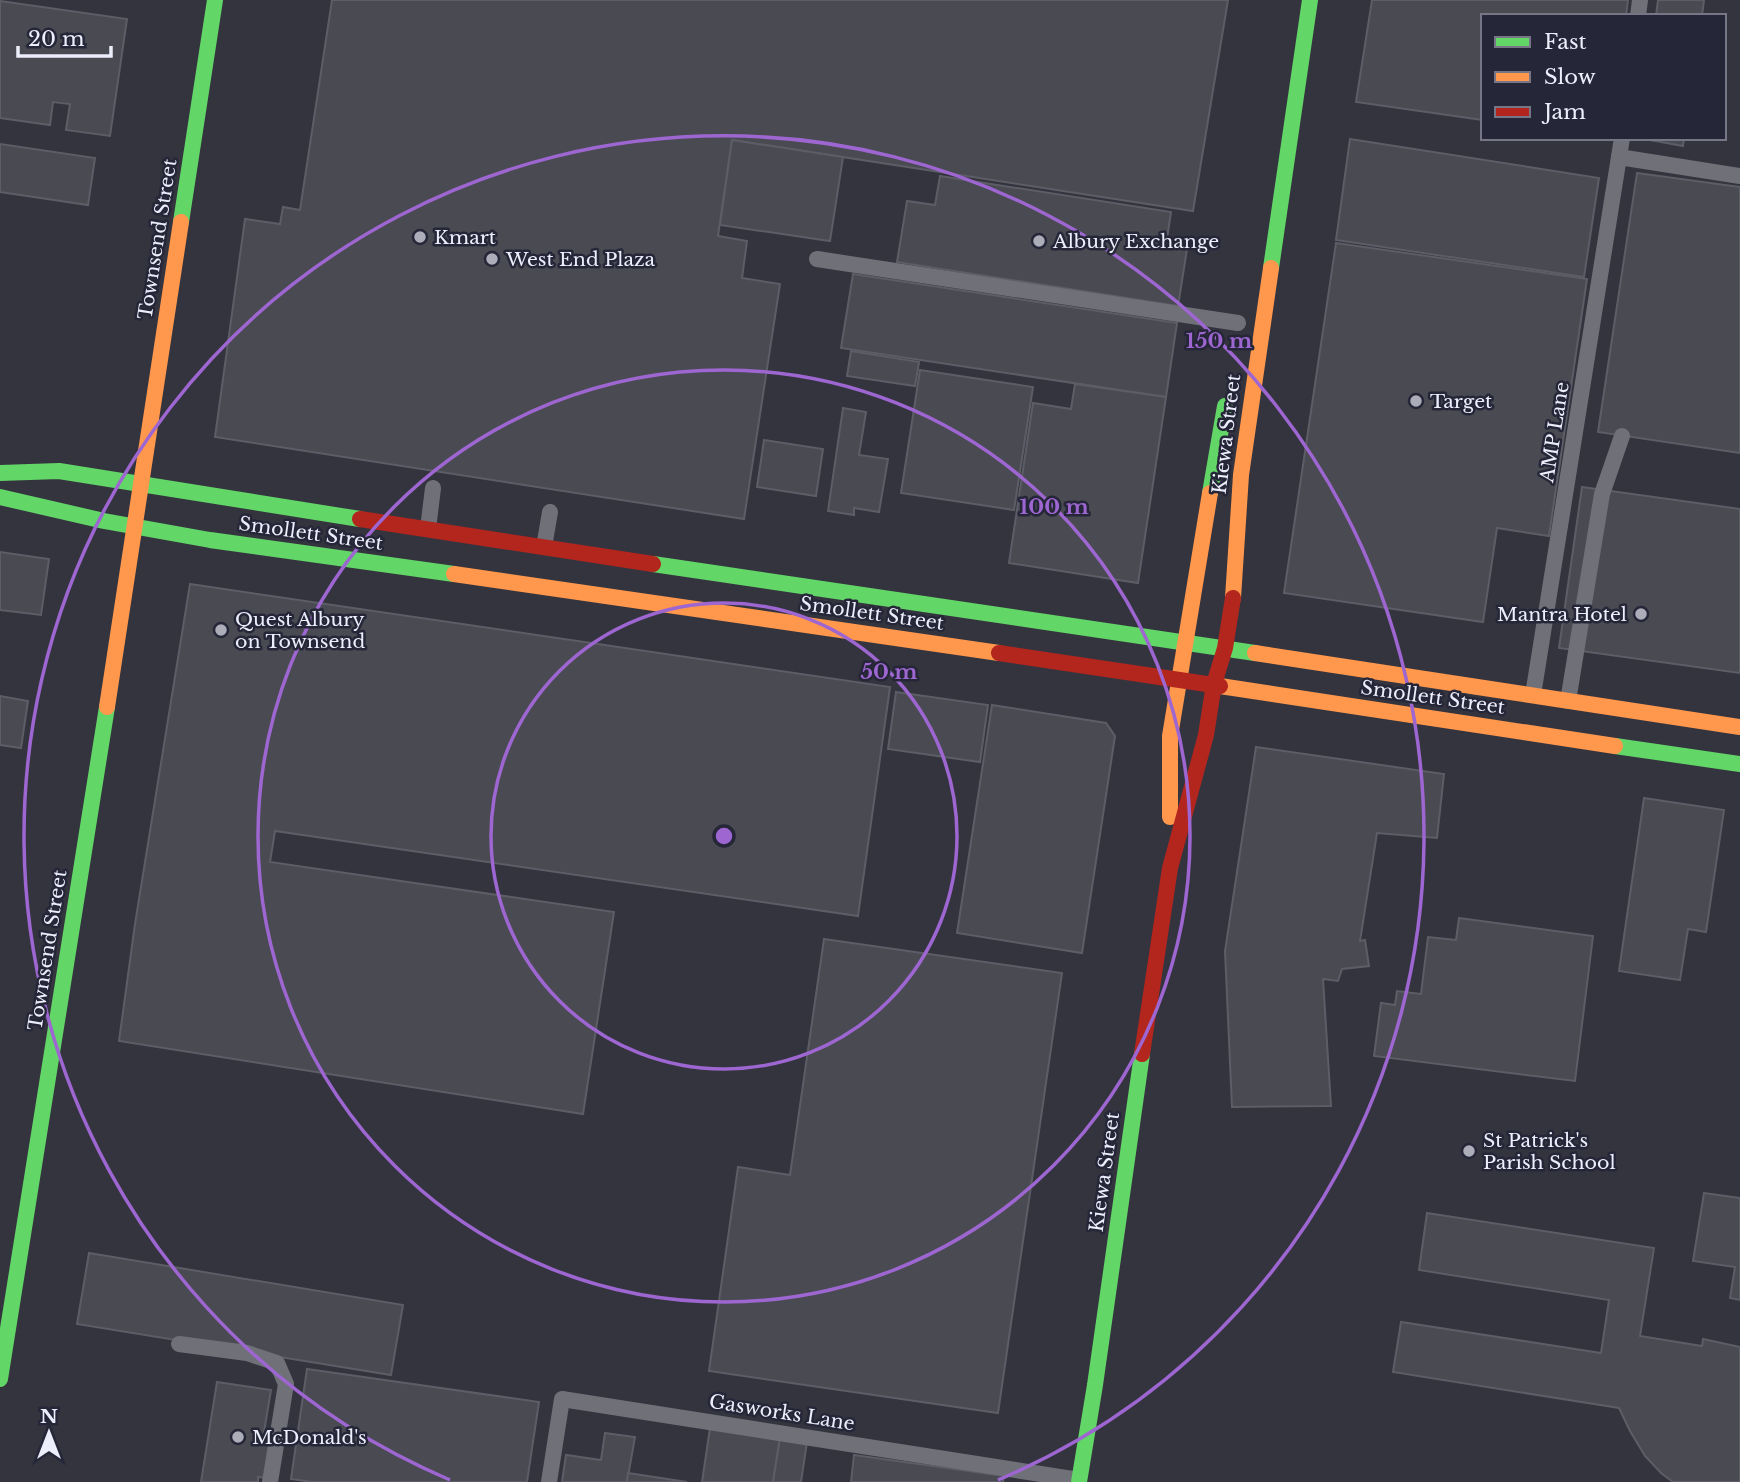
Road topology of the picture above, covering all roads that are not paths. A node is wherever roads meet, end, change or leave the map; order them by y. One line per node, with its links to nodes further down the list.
1 (215, 0): 12 (street, Townsend Street)
2 (1310, 0): 8 (street, Kiewa Street)
3 (1622, 140): 4 (lane, AMP Lane)
4 (1619, 157): 5 (lane); 23 (lane, AMP Lane)
5 (1740, 176)
6 (817, 259): 7 (lane)
7 (1238, 324): 8 (street)
8 (1262, 327): 20 (street, Kiewa Street)
9 (1227, 392): 19 (street, Kiewa Street)
10 (1622, 436): 24 (lane)
11 (0, 473): 12 (street, Smollett Street)
12 (140, 485): 16 (street, Townsend Street); 17 (street, Smollett Street)
13 (433, 488): 17 (lane)
14 (0, 497): 16 (street, Smollett Street)
15 (550, 512): 18 (lane)
16 (135, 528): 17 (street, Smollett Street); 29 (street, Townsend Street)
17 (425, 549): 18 (street, Smollett Street); 18 (street, Smollett Street)
18 (541, 567): 19 (street, Smollett Street); 21 (street, Smollett Street)
19 (1185, 643): 20 (street, Smollett Street); 21 (street, Kiewa Street)
20 (1225, 648): 22 (street, Kiewa Street); 23 (street, Smollett Street)
21 (1179, 679): 22 (street, Smollett Street); 27 (street, Kiewa Street)
22 (1214, 684): 23 (street, Smollett Street); 27 (street, Kiewa Street)
23 (1531, 713): 24 (street, Smollett Street); 24 (street, Smollett Street)
24 (1566, 719): 25 (street, Smollett Street); 26 (street, Smollett Street)
25 (1740, 727)
26 (1740, 764)
27 (1170, 868): 30 (street, Kiewa Street)
28 (179, 1344): 31 (lane)
29 (0, 1379)
30 (1079, 1481): 32 (lane, Gasworks Lane)
31 (270, 1482)
32 (549, 1482)

